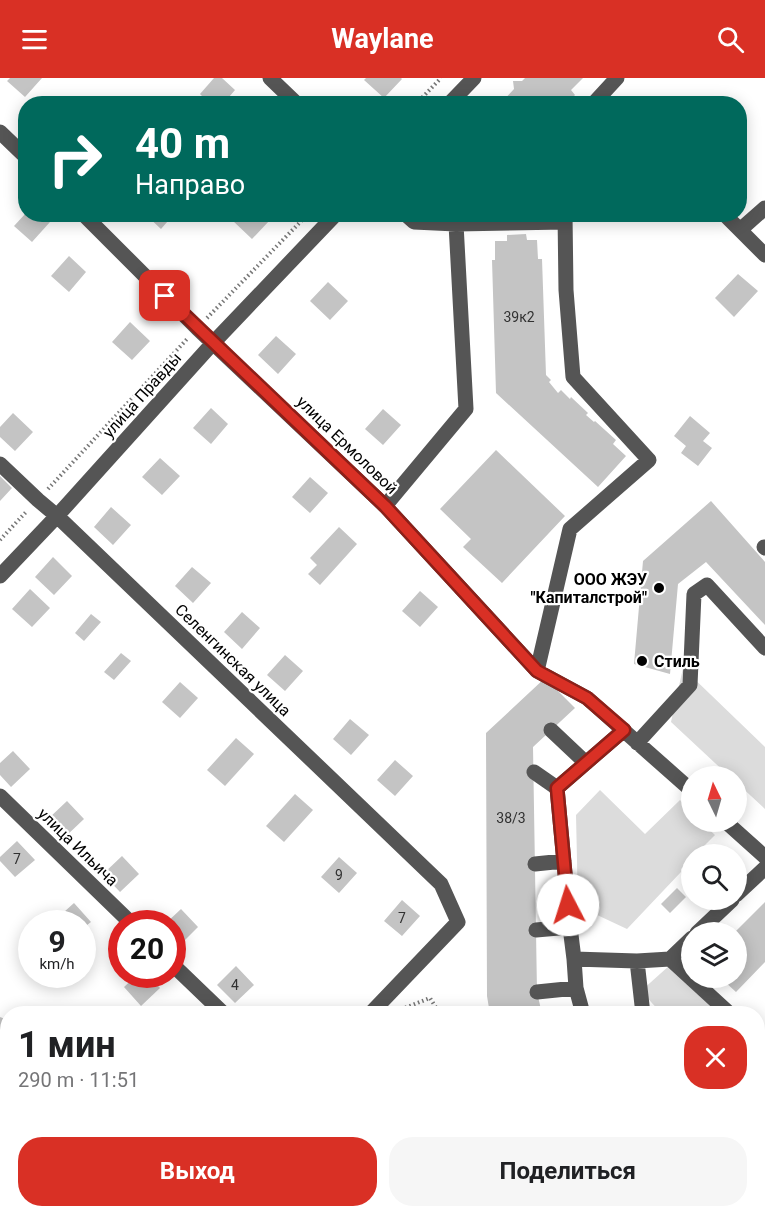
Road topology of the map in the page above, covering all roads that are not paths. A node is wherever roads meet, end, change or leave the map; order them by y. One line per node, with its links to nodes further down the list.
1 (270, 78): 4 (street)
2 (474, 78): 5 (street)
3 (617, 78): 6 (street)
4 (289, 96)
5 (457, 96)
6 (600, 96)
7 (0, 132): 8 (street)
8 (18, 149)
9 (765, 208): 17 (street)
10 (91, 222): 19 (street, улица Ермоловой)
11 (328, 222): 19 (street, улица Правды)
12 (414, 222): 16 (street)
13 (492, 222): 16 (street)
14 (565, 222): 25 (street)
15 (732, 222): 17 (street)
16 (456, 224): 21 (street)
17 (740, 230): 18 (street)
18 (765, 255)
19 (213, 343): 21 (street, улица Ермоловой); 22 (street, улица Правды)
20 (0, 464): 22 (street, Селенгинская улица)
21 (385, 506): 25 (street, улица Ермоловой)
22 (57, 516): 23 (street, улица Правды); 53 (street, Селенгинская улица)
23 (0, 576)
24 (765, 648): 28 (street)
25 (537, 671): 27 (street, улица Ермоловой)
26 (551, 730): 29 (street)
27 (624, 730): 28 (street, улица Ермоловой); 29 (street)
28 (637, 742): 31 (street, улица Ермоловой)
29 (586, 763): 32 (street)
30 (534, 772): 32 (street)
31 (681, 781)
32 (557, 788): 36 (street)
33 (0, 796): 40 (street, улица Ильича)
34 (737, 832): 35 (street)
35 (765, 857)
36 (564, 861): 37 (street); 43 (street)
37 (535, 864)
38 (765, 868): 39 (street)
39 (747, 885)
40 (118, 910)
41 (721, 910): 42 (street)
42 (709, 922)
43 (570, 927): 44 (street); 46 (street)
44 (536, 930)
45 (681, 948): 47 (street)
46 (574, 959): 48 (street); 50 (street)
47 (670, 959): 48 (street); 56 (street)
48 (637, 961): 55 (street)
49 (186, 977): 52 (street)
50 (576, 988): 51 (street); 54 (street)
51 (537, 992)
52 (216, 1006)
53 (378, 1006)
54 (582, 1006)
55 (642, 1006)
56 (721, 1006)

